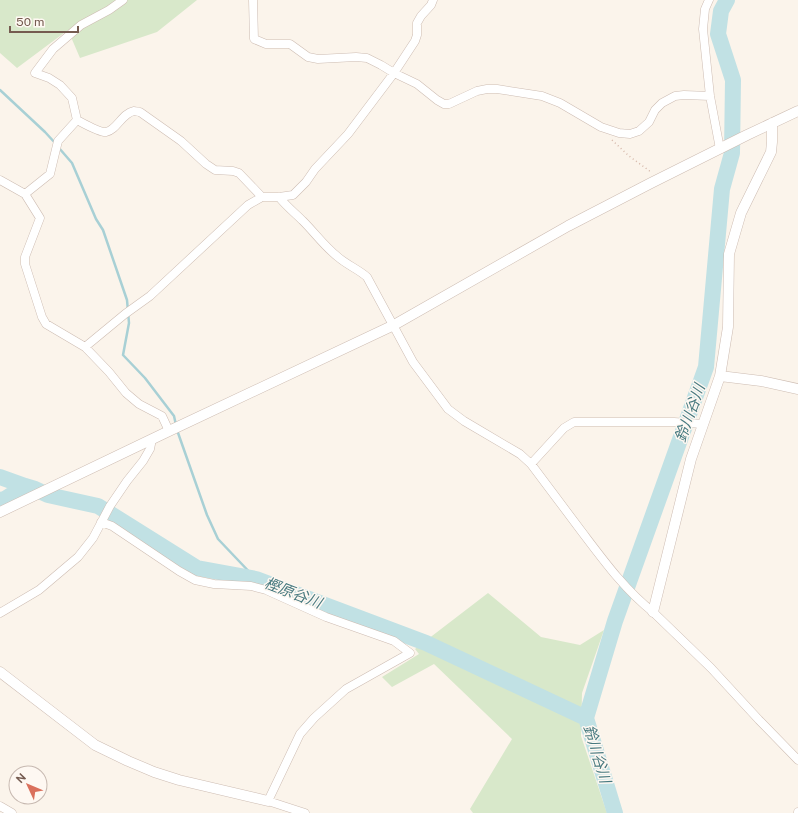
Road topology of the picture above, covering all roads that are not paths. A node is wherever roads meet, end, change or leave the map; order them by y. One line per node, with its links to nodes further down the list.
1 (123, 0): 8 (street)
2 (253, 0): 5 (street)
3 (433, 0): 5 (street)
4 (709, 0): 6 (street)
5 (394, 73): 6 (street); 14 (street)
6 (710, 96): 10 (street)
7 (798, 111): 9 (street)
8 (77, 120): 12 (street); 13 (street)
9 (772, 124): 10 (street); 17 (street)
10 (722, 148): 15 (street)
11 (0, 180): 12 (street)
12 (25, 194): 16 (street)
13 (262, 197): 14 (street); 16 (street)
14 (279, 197): 15 (street)
15 (394, 325): 20 (street); 22 (street)
16 (85, 347): 20 (street)
17 (720, 376): 18 (street); 19 (street)
18 (798, 388)
19 (699, 424): 22 (street); 25 (street)
20 (174, 429): 21 (street)
21 (152, 439): 23 (street); 24 (street)
22 (531, 464): 25 (street)
23 (0, 512)
24 (102, 521): 26 (street); 29 (street)
25 (653, 612): 28 (street)
26 (0, 613)
27 (0, 672): 29 (street)
28 (798, 760)
29 (268, 801): 32 (street)
30 (0, 806): 31 (street)
31 (12, 813)
32 (305, 813)

